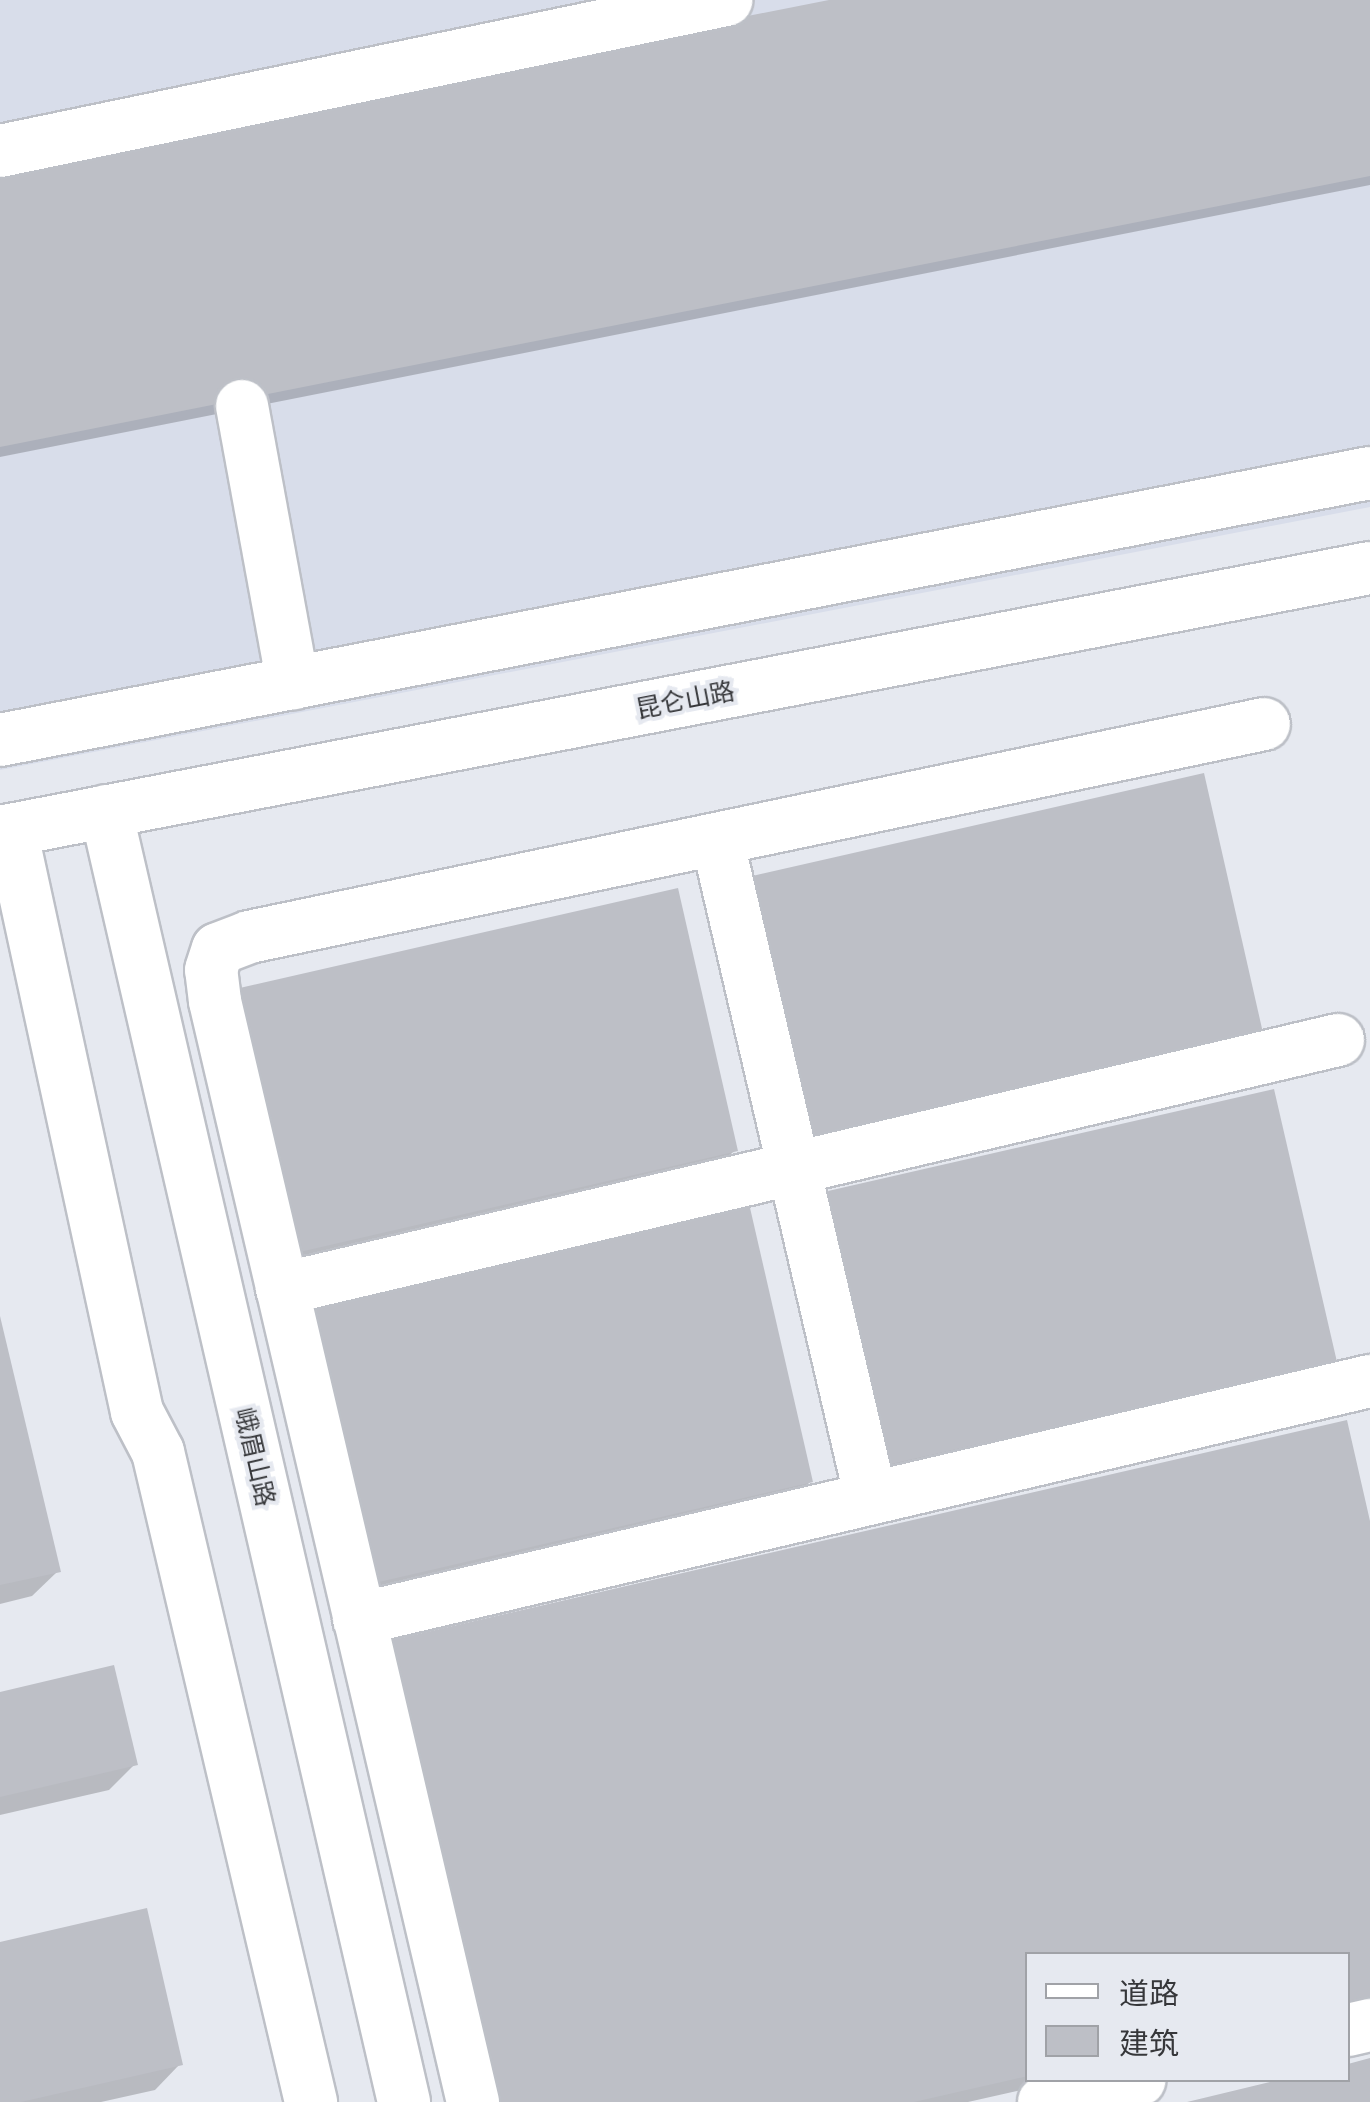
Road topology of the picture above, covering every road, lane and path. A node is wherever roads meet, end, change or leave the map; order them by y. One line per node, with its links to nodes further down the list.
1 (726, 0): 2 (street)
2 (0, 151)
3 (242, 406): 6 (street)
4 (1370, 473): 6 (street)
5 (1370, 568): 9 (street, 昆仑山路)
6 (293, 683): 8 (street)
7 (1264, 724): 11 (street)
8 (0, 740)
9 (106, 812): 10 (street, 昆仑山路); 20 (street, 峨眉山路)
10 (5, 831): 19 (street)
11 (717, 839): 13 (street); 14 (street)
12 (1338, 1040): 13 (street)
13 (794, 1168): 14 (street); 16 (street)
14 (282, 1288): 17 (street)
15 (1370, 1381): 16 (street)
16 (871, 1498): 17 (street)
17 (359, 1619): 21 (street)
18 (1130, 2082): 22 (street)
19 (311, 2102)
20 (404, 2102)
21 (472, 2102)
22 (1044, 2102)

